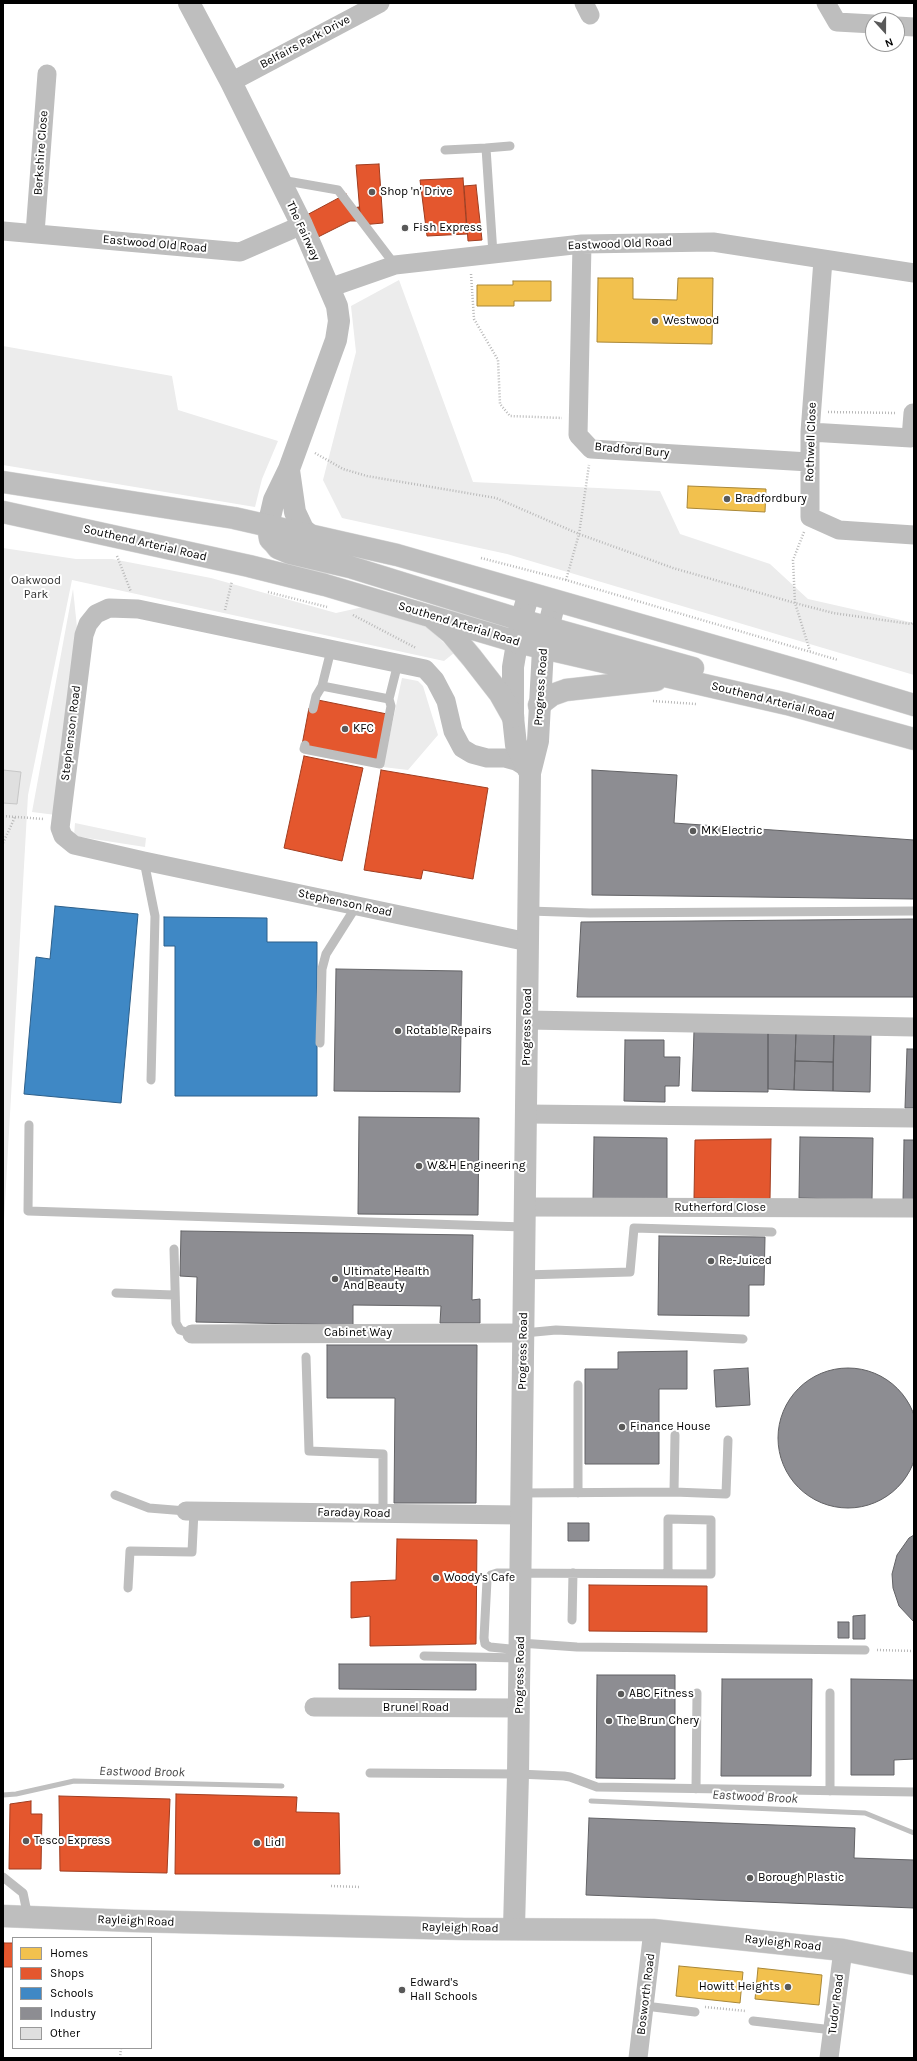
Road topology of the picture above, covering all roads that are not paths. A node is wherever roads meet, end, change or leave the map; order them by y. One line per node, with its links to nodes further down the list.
1 (189, 3): 6 (main road, The Fairway)
2 (380, 3): 6 (street, Belfairs Park Drive)
3 (826, 3): 4 (street)
4 (865, 24)
5 (47, 74): 13 (street, Berkshire Close)
6 (230, 82): 10 (main road, The Fairway)
7 (510, 146): 8 (lane)
8 (486, 148): 9 (lane); 15 (lane)
9 (445, 150)
10 (278, 179): 11 (main road, The Fairway); 17 (lane)
11 (302, 225): 13 (street, Eastwood Old Road); 19 (main road, The Fairway)
12 (3, 231): 13 (street, Eastwood Old Road)
13 (35, 233)
14 (582, 244): 15 (street, Eastwood Old Road); 16 (street, Eastwood Old Road); 22 (street, Bradford Bury)
15 (492, 254): 17 (street, Eastwood Old Road)
16 (823, 260): 18 (street, Eastwood Old Road); 21 (street, Rothwell Close)
17 (395, 265): 19 (street, Eastwood Old Road)
18 (914, 273)
19 (329, 288): 23 (main road, The Fairway)
20 (913, 414): 21 (street)
21 (810, 432): 22 (street, Rothwell Close)
22 (809, 462): 27 (street, Rothwell Close)
23 (289, 469): 26 (main road, The Fairway); 28 (main road, The Fairway)
24 (3, 482): 26 (main road)
25 (3, 512): 31 (main road, Southend Arterial Road)
26 (268, 526): 28 (main road); 30 (main road)
27 (914, 534)
28 (311, 536): 30 (main road)
29 (555, 601): 30 (main road); 32 (main road, Progress Road); 42 (main road)
30 (525, 608): 32 (main road); 33 (main road, Progress Road)
31 (423, 613): 33 (main road, Southend Arterial Road); 44 (main road)
32 (548, 627): 34 (main road, Progress Road); 40 (main road)
33 (517, 642): 34 (main road, Southend Arterial Road); 44 (main road, Progress Road)
34 (543, 648): 37 (main road, Southend Arterial Road); 41 (main road, Progress Road)
35 (331, 650): 36 (street, Stephenson Road); 38 (lane); 49 (street, Stephenson Road)
36 (398, 663): 39 (lane); 47 (street, Stephenson Road)
37 (677, 678): 40 (main road, Southend Arterial Road); 41 (main road)
38 (322, 686): 39 (lane); 43 (lane)
39 (389, 699): 46 (lane)
40 (787, 704): 45 (main road, Southend Arterial Road)
41 (539, 705): 48 (main road, Progress Road)
42 (914, 705)
43 (313, 709)
44 (513, 726): 47 (street); 48 (main road, Progress Road)
45 (914, 740)
46 (305, 745)
47 (494, 758): 48 (street, Stephenson Road)
48 (530, 773): 51 (main road, Progress Road)
49 (144, 861): 50 (street, Stephenson Road); 57 (lane)
50 (357, 905): 53 (street, Stephenson Road); 56 (lane)
51 (529, 911): 52 (lane); 53 (main road, Progress Road)
52 (914, 911)
53 (528, 942): 54 (main road, Progress Road)
54 (527, 1020): 55 (street); 58 (main road, Progress Road)
55 (914, 1027)
56 (320, 1043)
57 (151, 1080)
58 (526, 1114): 59 (street); 62 (main road, Progress Road)
59 (914, 1118)
60 (29, 1125): 62 (lane)
61 (914, 1208): 62 (street, Rutherford Close)
62 (525, 1217): 65 (main road, Progress Road)
63 (772, 1232): 65 (lane)
64 (174, 1249): 67 (lane)
65 (524, 1275): 68 (main road, Progress Road)
66 (116, 1293): 67 (lane)
67 (174, 1295): 69 (lane)
68 (524, 1333): 69 (street, Cabinet Way); 70 (lane); 76 (main road, Progress Road)
69 (192, 1334)
70 (743, 1339)
71 (306, 1358): 80 (lane)
72 (578, 1385): 77 (lane)
73 (675, 1435): 75 (lane)
74 (728, 1440): 75 (lane)
75 (674, 1492): 77 (lane)
76 (522, 1493): 77 (lane); 81 (main road, Progress Road)
77 (578, 1493)
78 (115, 1496): 79 (lane)
79 (190, 1511): 80 (street, Faraday Road); 85 (lane)
80 (383, 1513): 81 (street, Faraday Road)
81 (521, 1515): 84 (main road, Progress Road)
82 (573, 1573): 83 (lane); 84 (lane); 86 (lane)
83 (668, 1573): 83 (lane)
84 (521, 1574): 87 (main road, Progress Road); 87 (lane)
85 (128, 1588)
86 (572, 1620)
87 (520, 1650): 88 (lane); 89 (lane); 93 (main road, Progress Road)
88 (865, 1650)
89 (424, 1656)
90 (697, 1693): 96 (lane)
91 (830, 1693): 97 (lane)
92 (314, 1707): 93 (street, Brunel Road)
93 (519, 1708): 95 (main road, Progress Road)
94 (370, 1773): 95 (lane)
95 (518, 1774): 96 (lane); 102 (main road, Progress Road)
96 (696, 1789): 97 (lane)
97 (830, 1791): 98 (lane)
98 (914, 1792)
99 (3, 1877): 101 (lane)
100 (3, 1916): 101 (main road, Rayleigh Road)
101 (28, 1917): 102 (main road, Rayleigh Road)
102 (514, 1928): 103 (main road, Rayleigh Road)
103 (653, 1930): 104 (main road, Rayleigh Road); 106 (street, Bosworth Road)
104 (843, 1950): 105 (main road, Rayleigh Road); 109 (street, Tudor Road)
105 (914, 1964)
106 (645, 2006): 107 (lane); 110 (street, Bosworth Road)
107 (695, 2012)
108 (757, 2021): 109 (lane)
109 (833, 2030): 111 (street, Tudor Road)
110 (638, 2058)
111 (829, 2058)

